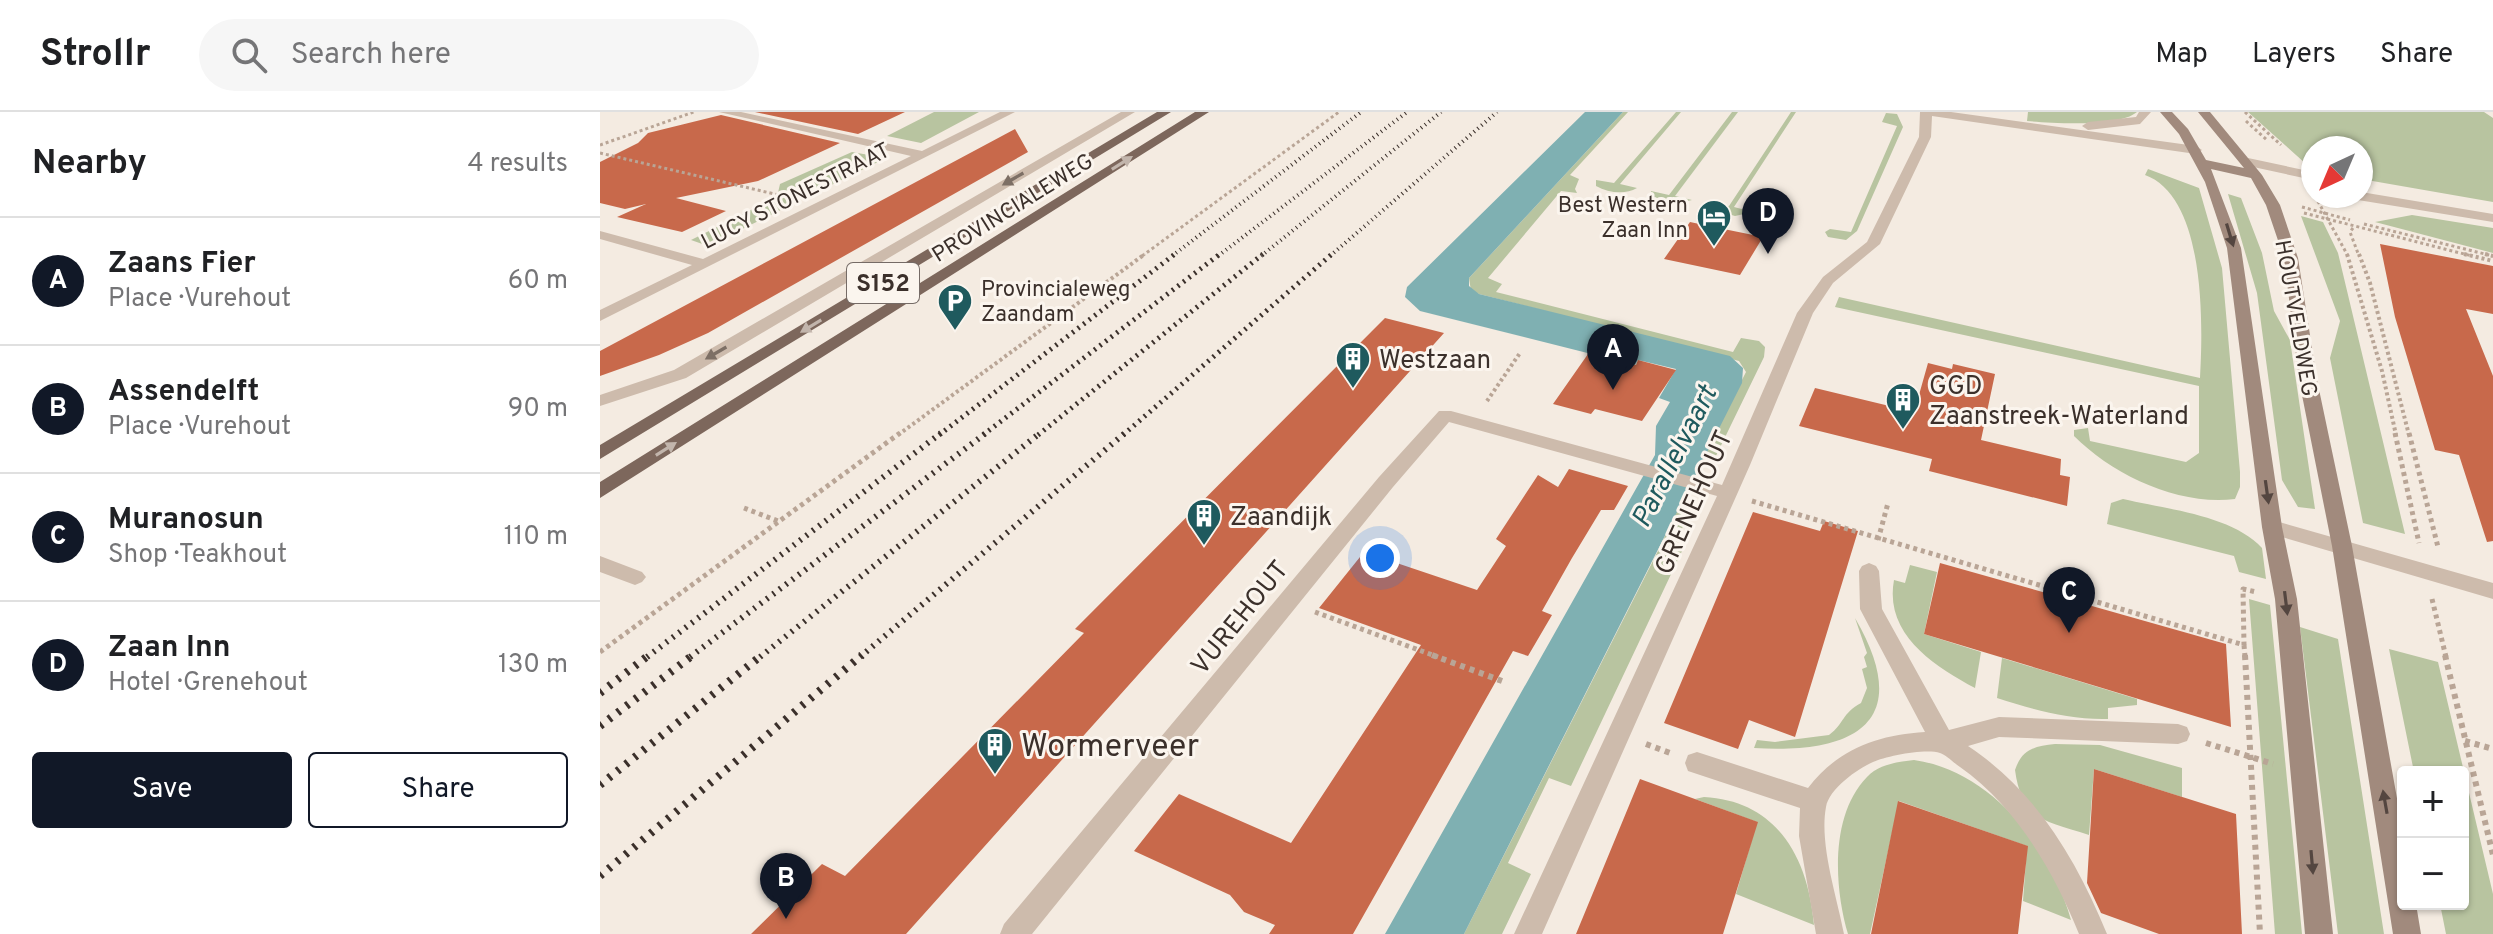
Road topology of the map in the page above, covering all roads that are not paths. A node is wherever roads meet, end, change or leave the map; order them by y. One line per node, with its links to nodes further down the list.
1 (725, 112): 11 (street)
2 (1009, 112): 11 (street, LUCY STONESTRAAT)
3 (1129, 112): 23 (street, PROVINCIALEWEG, one-way to 23)
4 (1165, 112): 24 (main road, PROVINCIALEWEG / S152, one-way to 24)
5 (1203, 112): 25 (main road, PROVINCIALEWEG / S152, one-way to 5)
6 (1926, 112): 10 (street); 26 (street, GRENEHOUT)
7 (2145, 112): 10 (street)
8 (2166, 112): 12 (street, HOUTVELDWEG)
9 (2204, 112): 13 (street, HOUTVELDWEG)
10 (2024, 127): 12 (street)
11 (924, 155): 21 (street, LUCY STONESTRAAT)
12 (2199, 156): 13 (street); 27 (street, HOUTVELDWEG, one-way to 27)
13 (2252, 168): 14 (street); 15 (street); 28 (street, HOUTVELDWEG)
14 (2301, 174)
15 (2301, 183)
16 (2373, 188): 18 (street)
17 (2373, 198): 19 (street)
18 (2493, 211)
19 (2493, 218)
20 (600, 235): 21 (street)
21 (706, 264): 22 (street, LUCY STONESTRAAT)
22 (600, 316)
23 (600, 401)
24 (600, 453)
25 (600, 491)
26 (1728, 493): 37 (street, VUREHOUT); 38 (street, GRENEHOUT)
27 (2272, 527): 28 (street); 41 (street, HOUTVELDWEG, one-way to 41)
28 (2342, 546): 32 (street); 42 (street, HOUTVELDWEG, one-way to 28)
29 (600, 564): 31 (street)
30 (1869, 571): 34 (street)
31 (635, 577)
32 (2493, 591)
33 (2178, 734): 34 (street)
34 (1943, 742): 36 (street); 40 (street)
35 (1697, 763): 36 (street)
36 (1813, 801): 39 (street)
37 (1014, 934)
38 (1528, 934)
39 (1830, 934)
40 (2093, 934)
41 (2319, 934)
42 (2407, 934)

